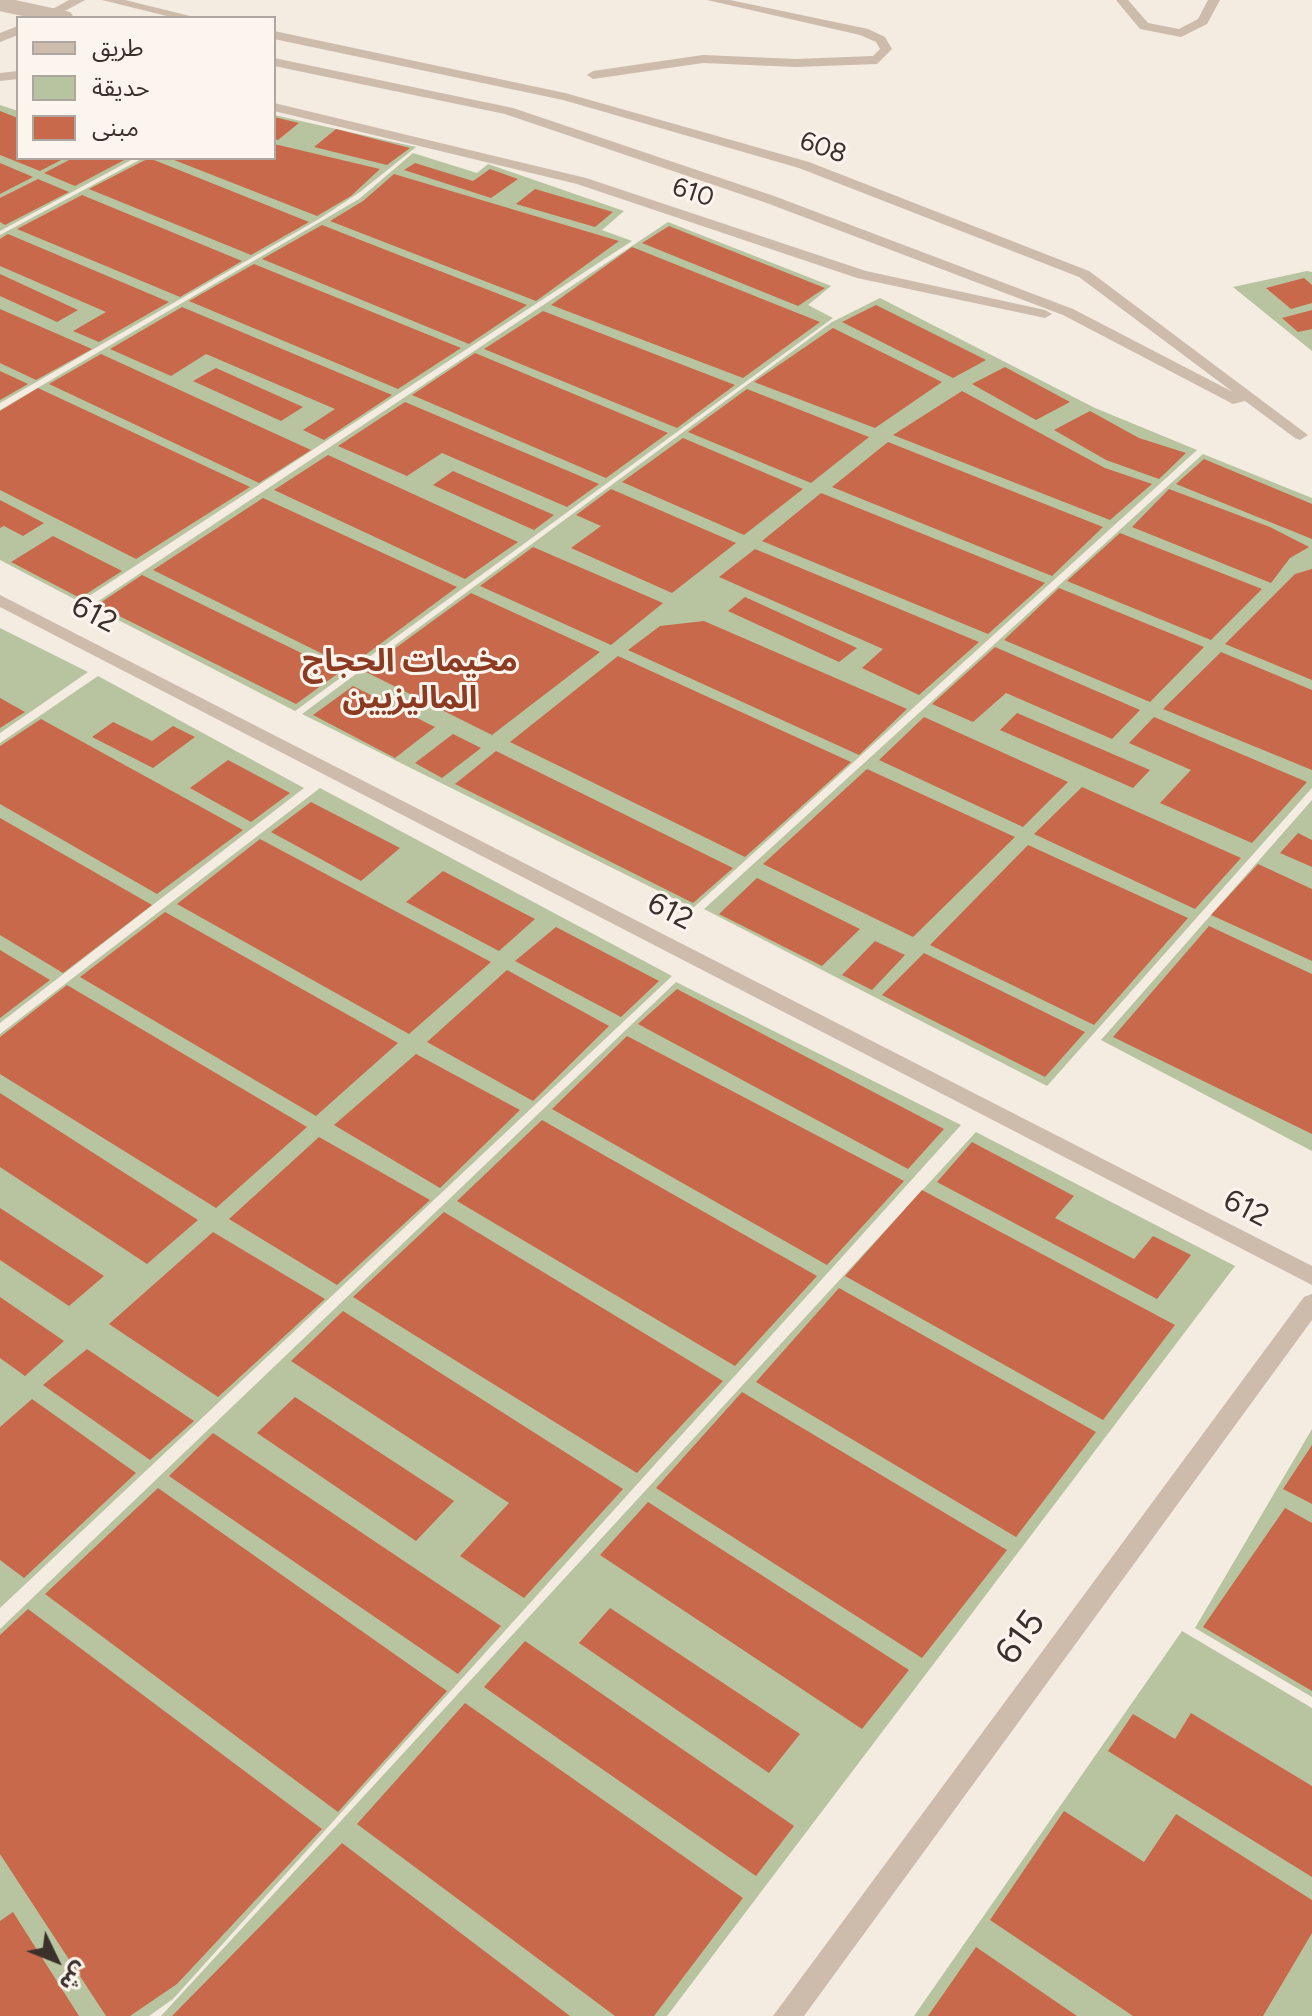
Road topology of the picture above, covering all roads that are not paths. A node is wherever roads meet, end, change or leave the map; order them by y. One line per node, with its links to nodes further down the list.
1 (79, 0): 7 (street)
2 (108, 0): 9 (street)
3 (713, 0): 12 (street)
4 (1122, 0): 5 (street)
5 (1214, 0)
6 (0, 4): 8 (street, bridge)
7 (46, 16)
8 (57, 16)
9 (183, 16)
10 (276, 35): 15 (street, 608)
11 (276, 62): 14 (street, 608)
12 (593, 75)
13 (276, 107): 14 (street, 610)
14 (1096, 325): 15 (street, 608)
15 (1306, 438)
16 (0, 600): 17 (street, 612)
17 (1312, 1276)
18 (1312, 1303): 19 (street, 615)
19 (787, 2016)

